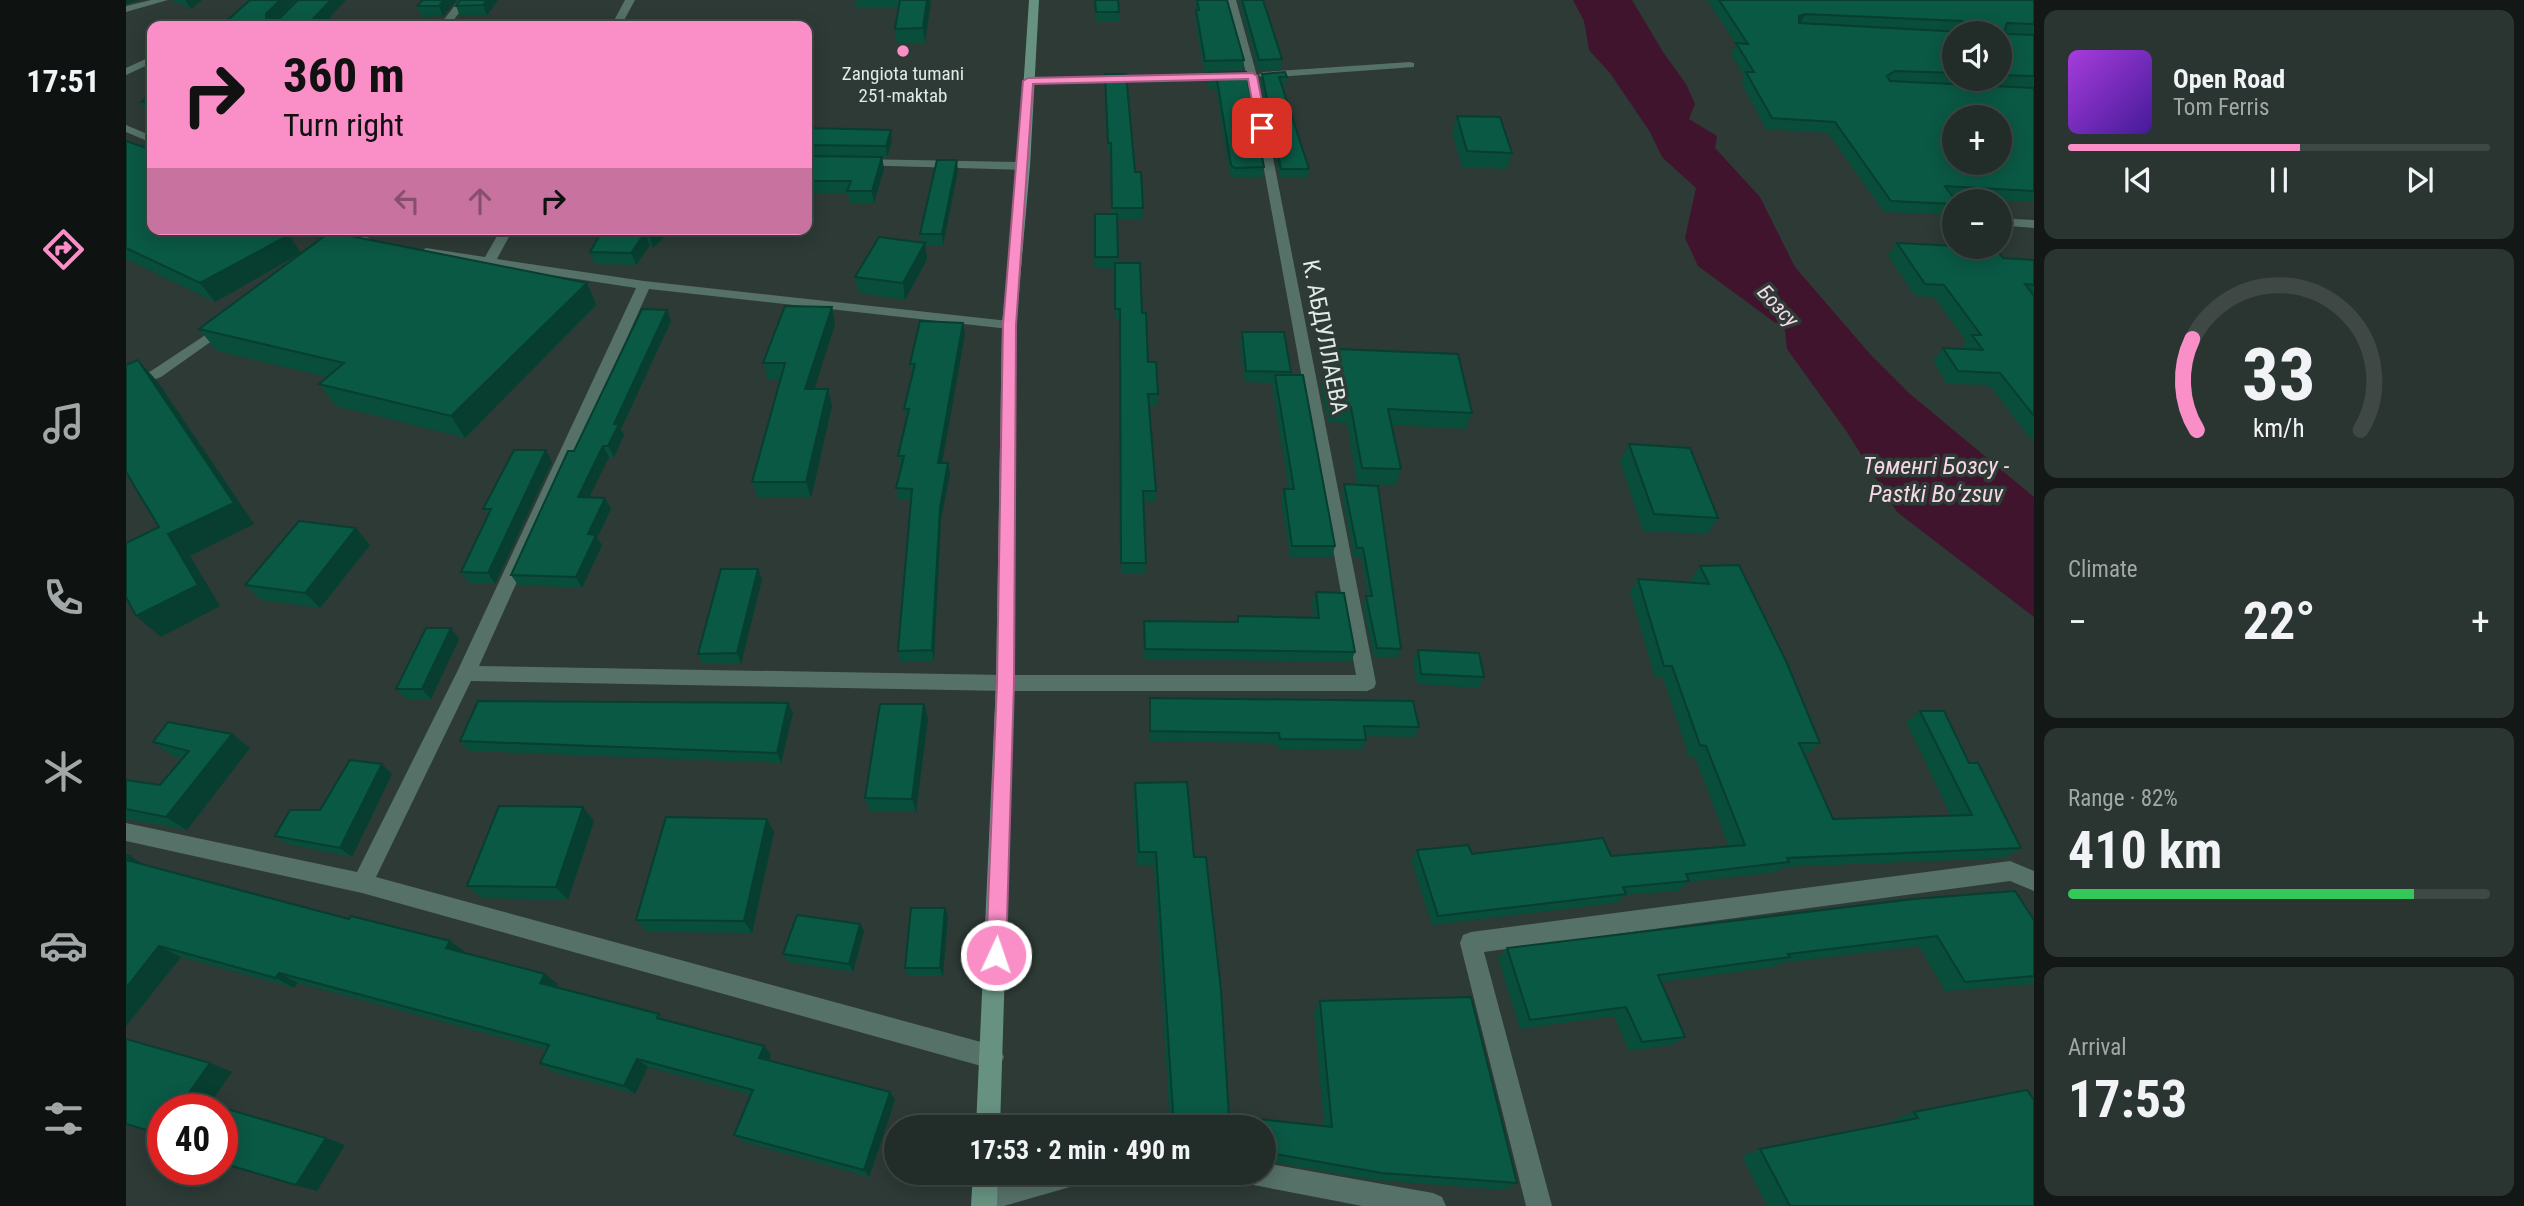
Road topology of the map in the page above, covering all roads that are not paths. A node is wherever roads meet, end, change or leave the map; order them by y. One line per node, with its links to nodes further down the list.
1 (163, 0): 6 (street)
2 (464, 0): 7 (street)
3 (631, 0): 8 (street)
4 (1034, 0): 13 (street)
5 (1231, 0): 12 (street, К. АБДУЛЛАЕВА)
6 (126, 9)
7 (448, 21)
8 (619, 21)
9 (147, 62): 11 (street)
10 (1410, 65): 12 (street)
11 (126, 72)
12 (1252, 76): 13 (street); 28 (street, К. АБДУЛЛАЕВА)
13 (1028, 81): 17 (street)
14 (126, 128): 15 (street)
15 (147, 134)
16 (847, 162): 17 (street)
17 (1024, 166): 25 (street)
18 (2014, 223): 19 (street)
19 (2034, 225)
20 (344, 235): 22 (street)
21 (504, 235): 22 (street)
22 (489, 262): 23 (street)
23 (644, 285): 25 (street); 27 (street)
24 (233, 320): 26 (lane)
25 (1009, 325): 28 (street)
26 (126, 386)
27 (466, 673): 28 (street); 31 (street)
28 (1005, 683): 32 (street)
29 (126, 832): 31 (street)
30 (2034, 881): 38 (street)
31 (362, 883): 32 (street)
32 (992, 1057): 33 (street)
33 (989, 1115)
34 (1276, 1178): 37 (street)
35 (1037, 1185): 36 (street)
36 (985, 1202)
37 (1433, 1206)
38 (1539, 1206)

